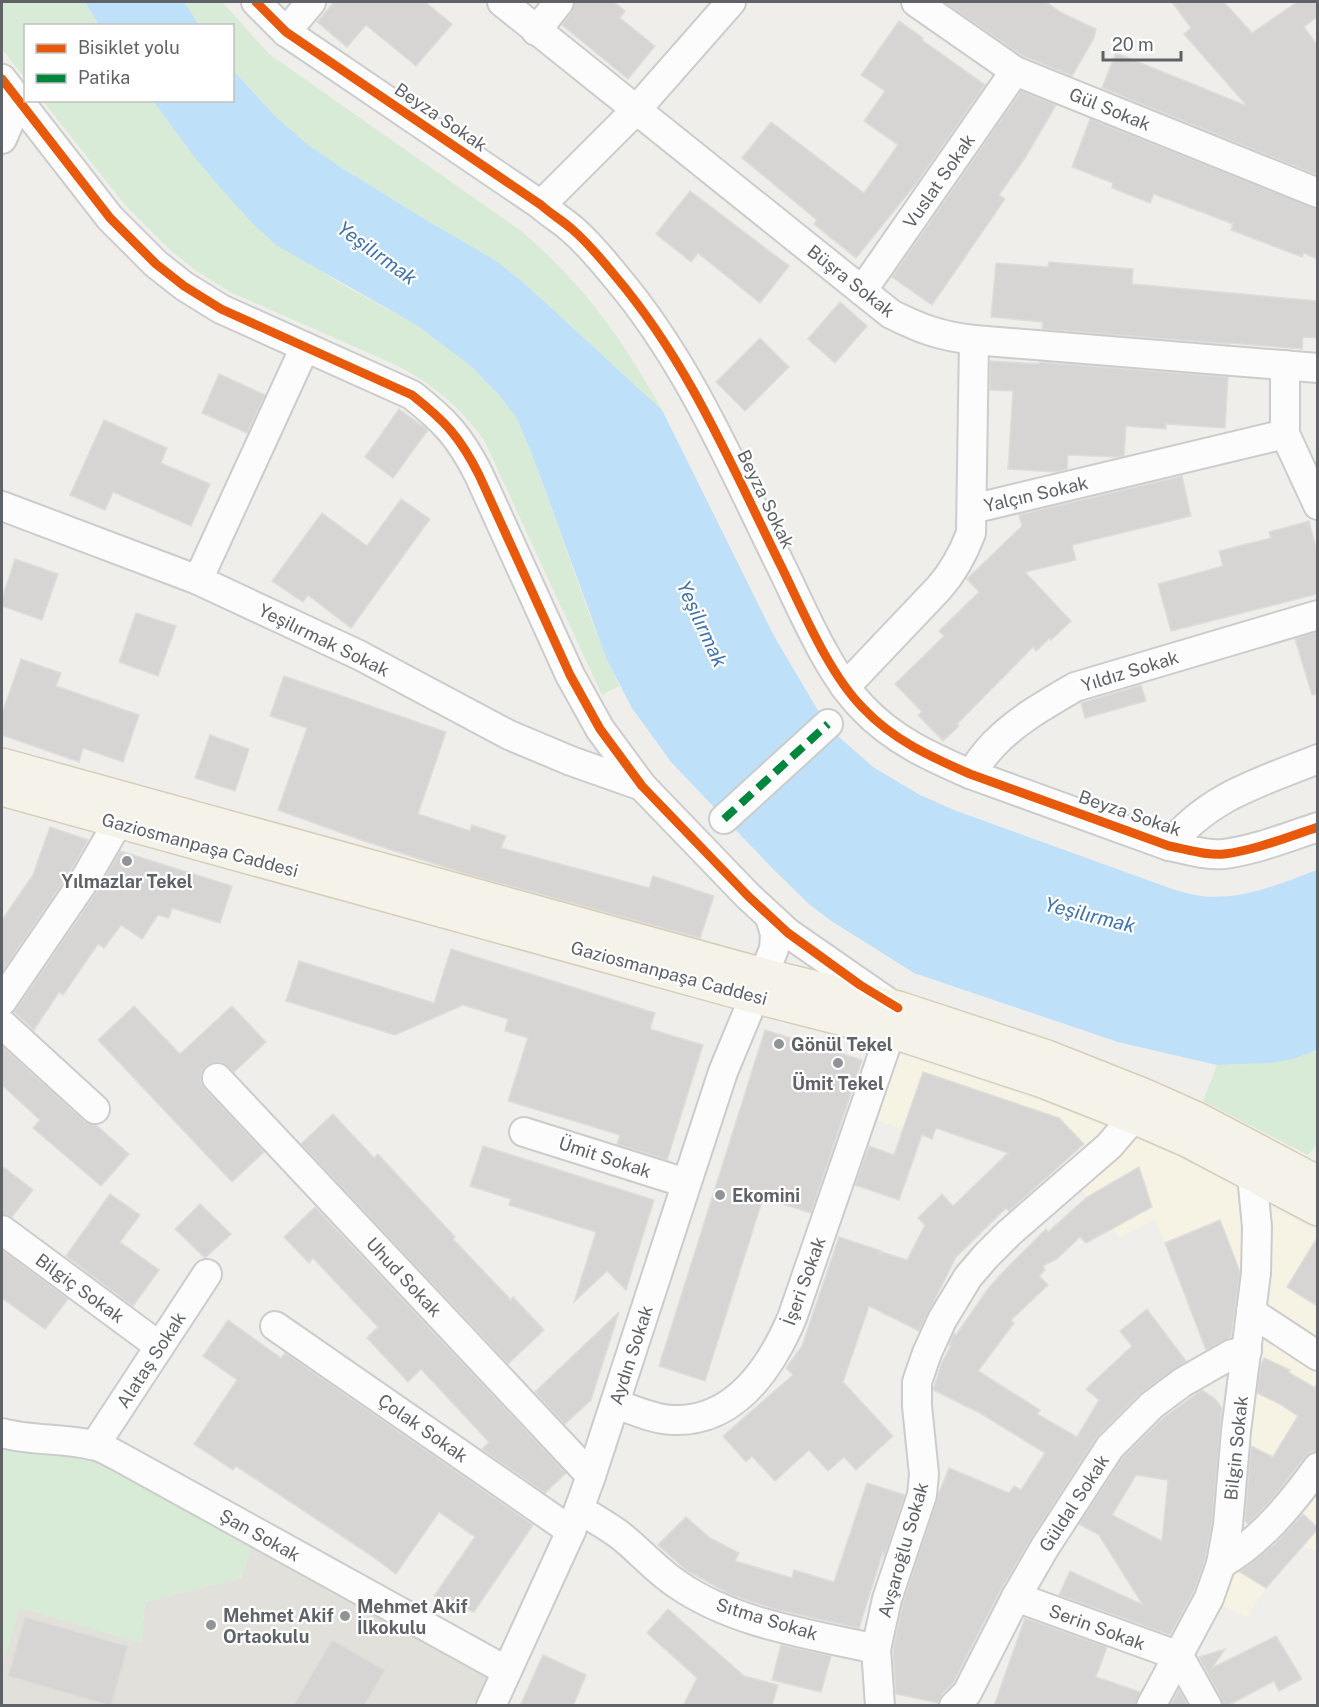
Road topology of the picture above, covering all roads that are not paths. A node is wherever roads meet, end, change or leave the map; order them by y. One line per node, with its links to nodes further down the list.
1 (256, 2): 8 (street, Beyza Sokak)
2 (311, 2): 8 (street)
3 (502, 2): 7 (street, Büşra Sokak)
4 (560, 2): 7 (street)
5 (731, 2): 11 (street)
6 (916, 2): 9 (street, Gül Sokak)
7 (536, 31): 11 (street, Büşra Sokak)
8 (286, 32): 14 (street, Beyza Sokak)
9 (1015, 71): 13 (street, Gül Sokak); 15 (street, Vuslat Sokak)
10 (10, 90): 12 (street); 17 (street)
11 (636, 110): 14 (street); 15 (street, Büşra Sokak)
12 (2, 139)
13 (1317, 193)
14 (541, 205): 26 (street, Beyza Sokak)
15 (862, 291): 16 (street, Büşra Sokak)
16 (974, 340): 18 (street, Büşra Sokak); 23 (street)
17 (306, 347): 24 (street); 31 (street)
18 (1285, 365): 19 (street, Büşra Sokak); 20 (street)
19 (1317, 368)
20 (1285, 434): 21 (street); 23 (street, Yalçın Sokak)
21 (1317, 505)
22 (2, 506): 24 (street, Yeşilırmak Sokak)
23 (972, 509): 26 (street, Yalçın Sokak)
24 (198, 580): 31 (street, Yeşilırmak Sokak)
25 (1317, 615): 30 (street, Yıldız Sokak)
26 (845, 687): 30 (street, Beyza Sokak)
27 (828, 724): 33 (street)
28 (1317, 759): 36 (street)
29 (2, 765): 38 (main road, Gaziosmanpaşa Caddesi)
30 (970, 774): 36 (street, Beyza Sokak)
31 (642, 786): 37 (street)
32 (2, 789): 34 (main road, Gaziosmanpaşa Caddesi)
33 (724, 819)
34 (118, 822): 38 (main road, Gaziosmanpaşa Caddesi); 39 (street)
35 (1317, 827): 36 (street, Beyza Sokak)
36 (1169, 846)
37 (770, 917): 38 (street, Aydın Sokak); 40 (street)
38 (758, 986): 40 (main road, Gaziosmanpaşa Caddesi); 47 (street, Aydın Sokak)
39 (2, 1001)
40 (894, 1019): 44 (main road, Gaziosmanpaşa Caddesi); 48 (main road, Gaziosmanpaşa Caddesi); 57 (street, İşeri Sokak)
41 (2, 1024): 43 (street)
42 (217, 1078): 61 (street, Uhud Sokak)
43 (95, 1109)
44 (1134, 1117): 46 (main road, Gaziosmanpaşa Caddesi); 66 (street, Avşaroğlu Sokak)
45 (524, 1132): 47 (street, Ümit Sokak)
46 (1252, 1175): 49 (main road, Gaziosmanpaşa Caddesi); 52 (street, Bilgin Sokak)
47 (686, 1183): 57 (street, Aydın Sokak)
48 (1317, 1183)
49 (1317, 1209)
50 (2, 1230): 54 (street, Bilgiç Sokak)
51 (207, 1275): 54 (street, Alataş Sokak)
52 (1251, 1312): 55 (street, Bilgin Sokak); 56 (street)
53 (275, 1326): 63 (street, Çolak Sokak)
54 (159, 1346): 59 (street, Alataş Sokak)
55 (1247, 1351): 64 (street, Bilgin Sokak); 65 (street, Güldal Sokak)
56 (1317, 1356)
57 (616, 1404): 61 (street, Aydın Sokak)
58 (2, 1433): 59 (street, Şan Sokak)
59 (95, 1445): 68 (street, Şan Sokak)
60 (1317, 1467): 62 (street)
61 (591, 1476): 63 (street, Aydın Sokak)
62 (1309, 1497): 64 (street)
63 (575, 1520): 66 (street, Sıtma Sokak); 68 (street, Aydın Sokak)
64 (1221, 1564): 67 (street, Bilgin Sokak)
65 (1016, 1597): 67 (street, Serin Sokak); 69 (street, Güldal Sokak)
66 (876, 1649): 71 (street, Avşaroğlu Sokak)
67 (1179, 1656): 72 (street, Bilgin Sokak); 73 (street)
68 (507, 1671): 70 (street, Aydın Sokak)
69 (967, 1701)
70 (491, 1706)
71 (880, 1706)
72 (1151, 1706)
73 (1207, 1706)

